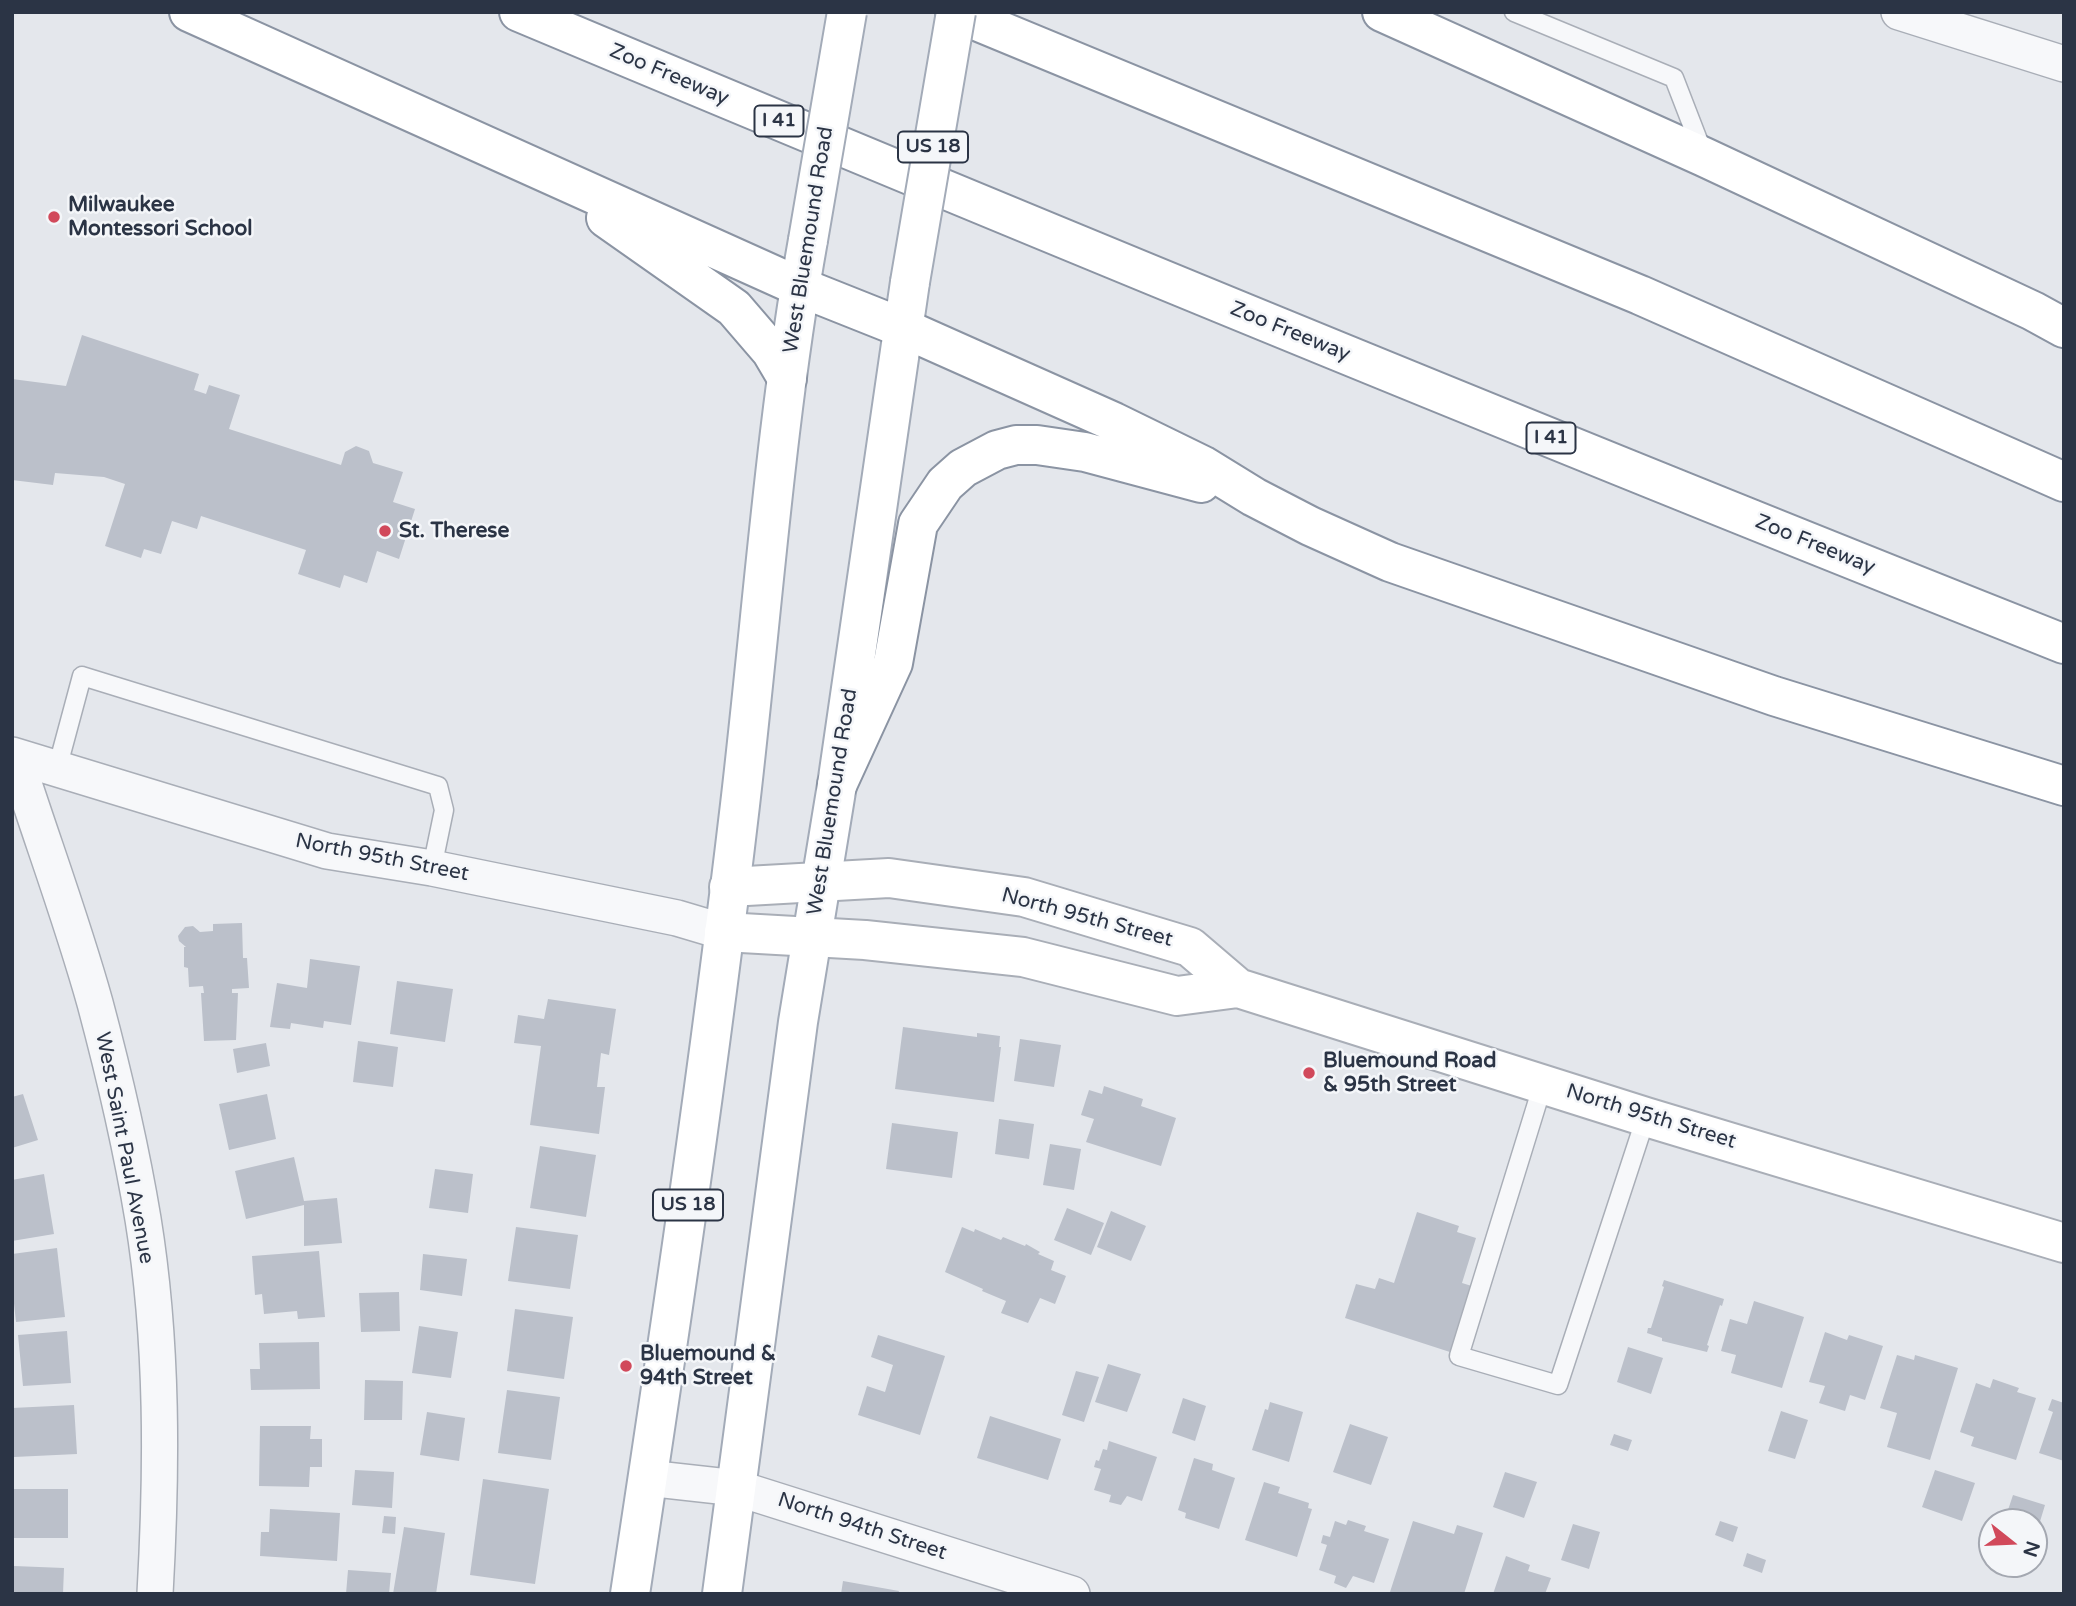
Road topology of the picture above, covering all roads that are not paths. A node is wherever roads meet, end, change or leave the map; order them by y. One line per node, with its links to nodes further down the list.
1 (189, 12): 10 (main road)
2 (519, 12): 17 (main road, Zoo Freeway / I 41)
3 (848, 12): 11 (main road, West Bluemound Road / US 18, bridge)
4 (955, 12): 12 (main road, West Bluemound Road / US 18, bridge); 15 (main road)
5 (1382, 12): 9 (main road)
6 (1514, 12): 9 (lane)
7 (1899, 12): 8 (street)
8 (2064, 64)
9 (1704, 157): 13 (main road)
10 (533, 167): 11 (main road); 14 (main road)
11 (800, 287): 12 (main road); 14 (main road, West Bluemound Road / US 18)
12 (903, 328): 16 (main road); 20 (main road, West Bluemound Road / US 18)
13 (2064, 328)
14 (787, 378): 24 (main road, West Bluemound Road / US 18)
15 (2064, 482)
16 (1254, 497): 20 (main road); 21 (main road)
17 (2064, 644)
18 (14, 755): 19 (street, North 95th Street); 34 (street, West Saint Paul Avenue)
19 (57, 769): 22 (street, North 95th Street); 22 (lane)
20 (837, 785): 23 (main road, West Bluemound Road / US 18)
21 (2064, 786)
22 (432, 868): 25 (street, North 95th Street)
23 (822, 881): 24 (main road, North 95th Street); 27 (main road, West Bluemound Road / US 18); 28 (main road, North 95th Street)
24 (729, 887): 25 (street, North 95th Street); 26 (main road, West Bluemound Road / US 18)
25 (677, 918): 26 (street, North 95th Street)
26 (724, 932): 27 (main road, North 95th Street); 32 (main road, West Bluemound Road / US 18)
27 (812, 938): 28 (main road, North 95th Street); 33 (main road, West Bluemound Road / US 18)
28 (1238, 988): 29 (main road, North 95th Street)
29 (1543, 1084): 30 (main road, North 95th Street); 30 (lane)
30 (1646, 1116): 31 (main road, North 95th Street)
31 (2064, 1243)
32 (648, 1478): 33 (street, North 94th Street); 35 (main road, West Bluemound Road / US 18)
33 (737, 1488): 36 (main road, West Bluemound Road / US 18); 37 (street, North 94th Street)
34 (155, 1594)
35 (630, 1594)
36 (722, 1594)
37 (1072, 1594)

